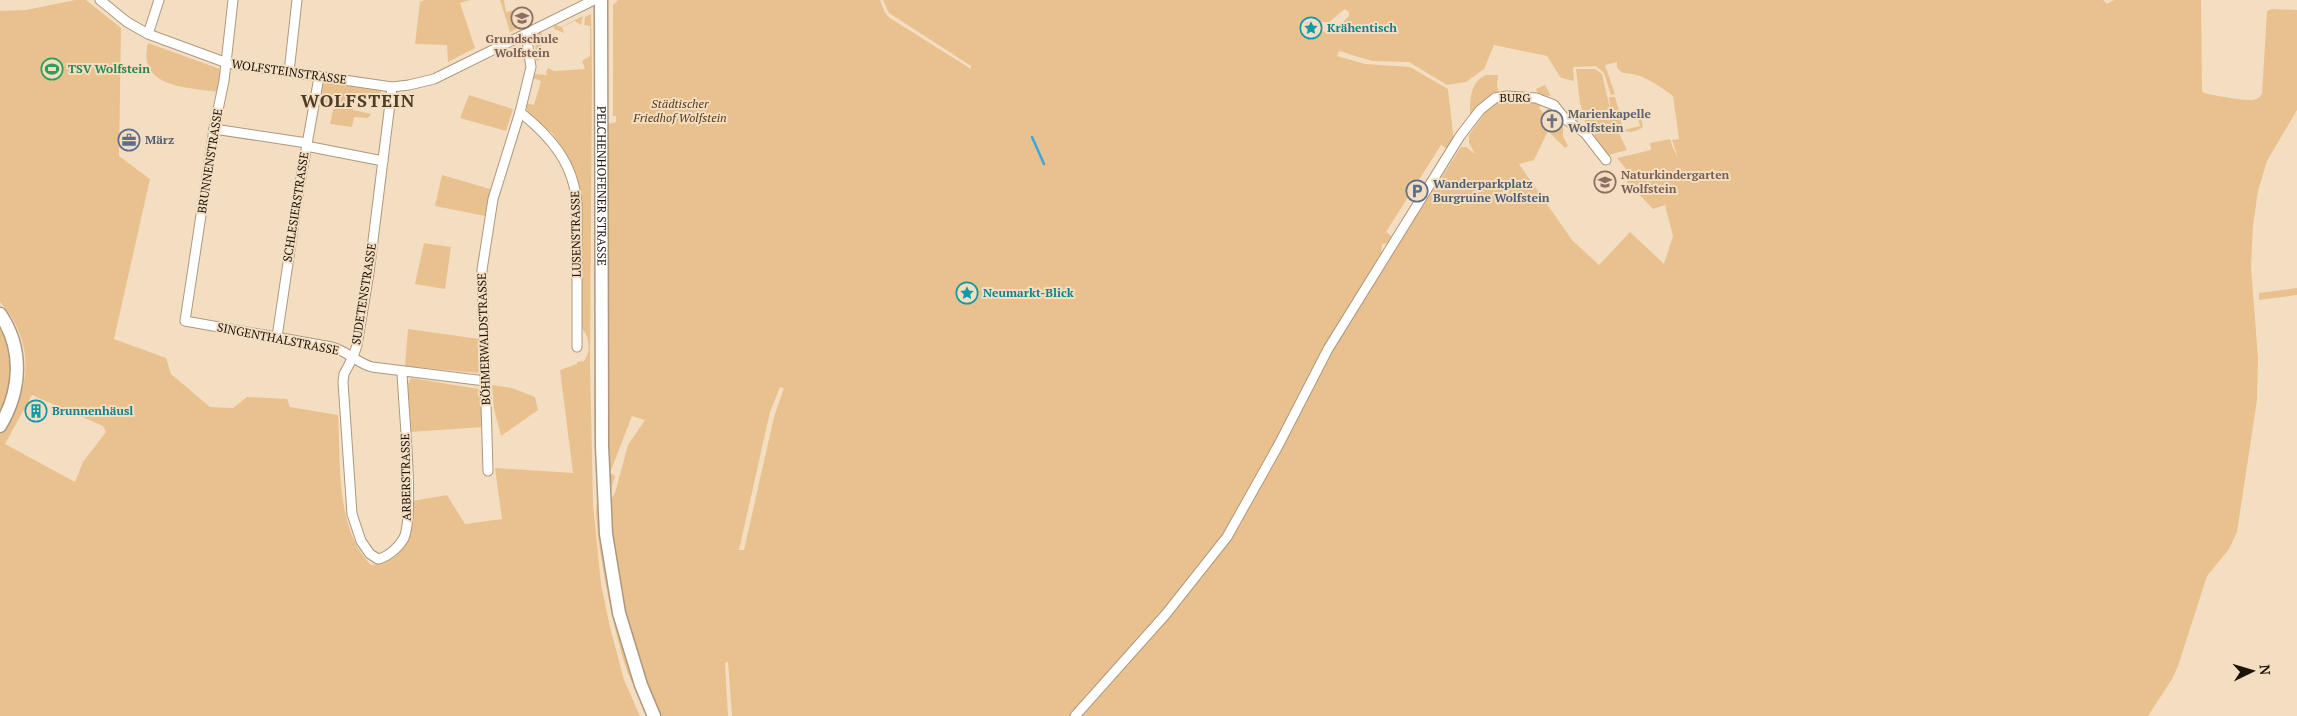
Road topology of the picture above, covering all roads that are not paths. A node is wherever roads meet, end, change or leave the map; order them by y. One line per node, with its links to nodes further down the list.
1 (100, 0): 7 (street, WOLFSTEINSTRASSE)
2 (159, 0): 7 (street)
3 (233, 0): 9 (street, BRUNNENSTRASSE)
4 (296, 0): 10 (street)
5 (594, 0): 8 (street, WOLFSTEINSTRASSE)
6 (601, 0): 28 (main road, PELCHENHOFENER STRASSE)
7 (148, 34): 9 (street, WOLFSTEINSTRASSE)
8 (526, 34): 12 (street, WOLFSTEINSTRASSE); 13 (street, BÖHMERWALDSTRASSE)
9 (227, 63): 10 (street, WOLFSTEINSTRASSE); 14 (street, BRUNNENSTRASSE)
10 (289, 72): 11 (street, WOLFSTEINSTRASSE)
11 (319, 77): 12 (street, WOLFSTEINSTRASSE); 15 (street, SCHLESIERSTRASSE)
12 (392, 87): 17 (street, SUDETENSTRASSE)
13 (520, 112): 21 (street, LUSENSTRASSE); 24 (street, BÖHMERWALDSTRASSE)
14 (214, 129): 15 (street); 19 (street, BRUNNENSTRASSE)
15 (306, 145): 17 (street); 20 (street, SCHLESIERSTRASSE)
16 (1606, 160): 29 (street, BURG)
17 (383, 161): 22 (street, SUDETENSTRASSE)
18 (0, 314): 25 (main road)
19 (186, 321): 20 (street, SINGENTHALSTRASSE)
20 (277, 338): 22 (street, SINGENTHALSTRASSE)
21 (577, 347)
22 (354, 357): 23 (street, SINGENTHALSTRASSE); 27 (street, SUDETENSTRASSE)
23 (402, 372): 24 (street, SINGENTHALSTRASSE); 27 (street, ARBERSTRASSE)
24 (485, 381): 26 (street, BÖHMERWALDSTRASSE)
25 (0, 426)
26 (488, 471)
27 (370, 554)
28 (654, 716)
29 (1075, 716)

